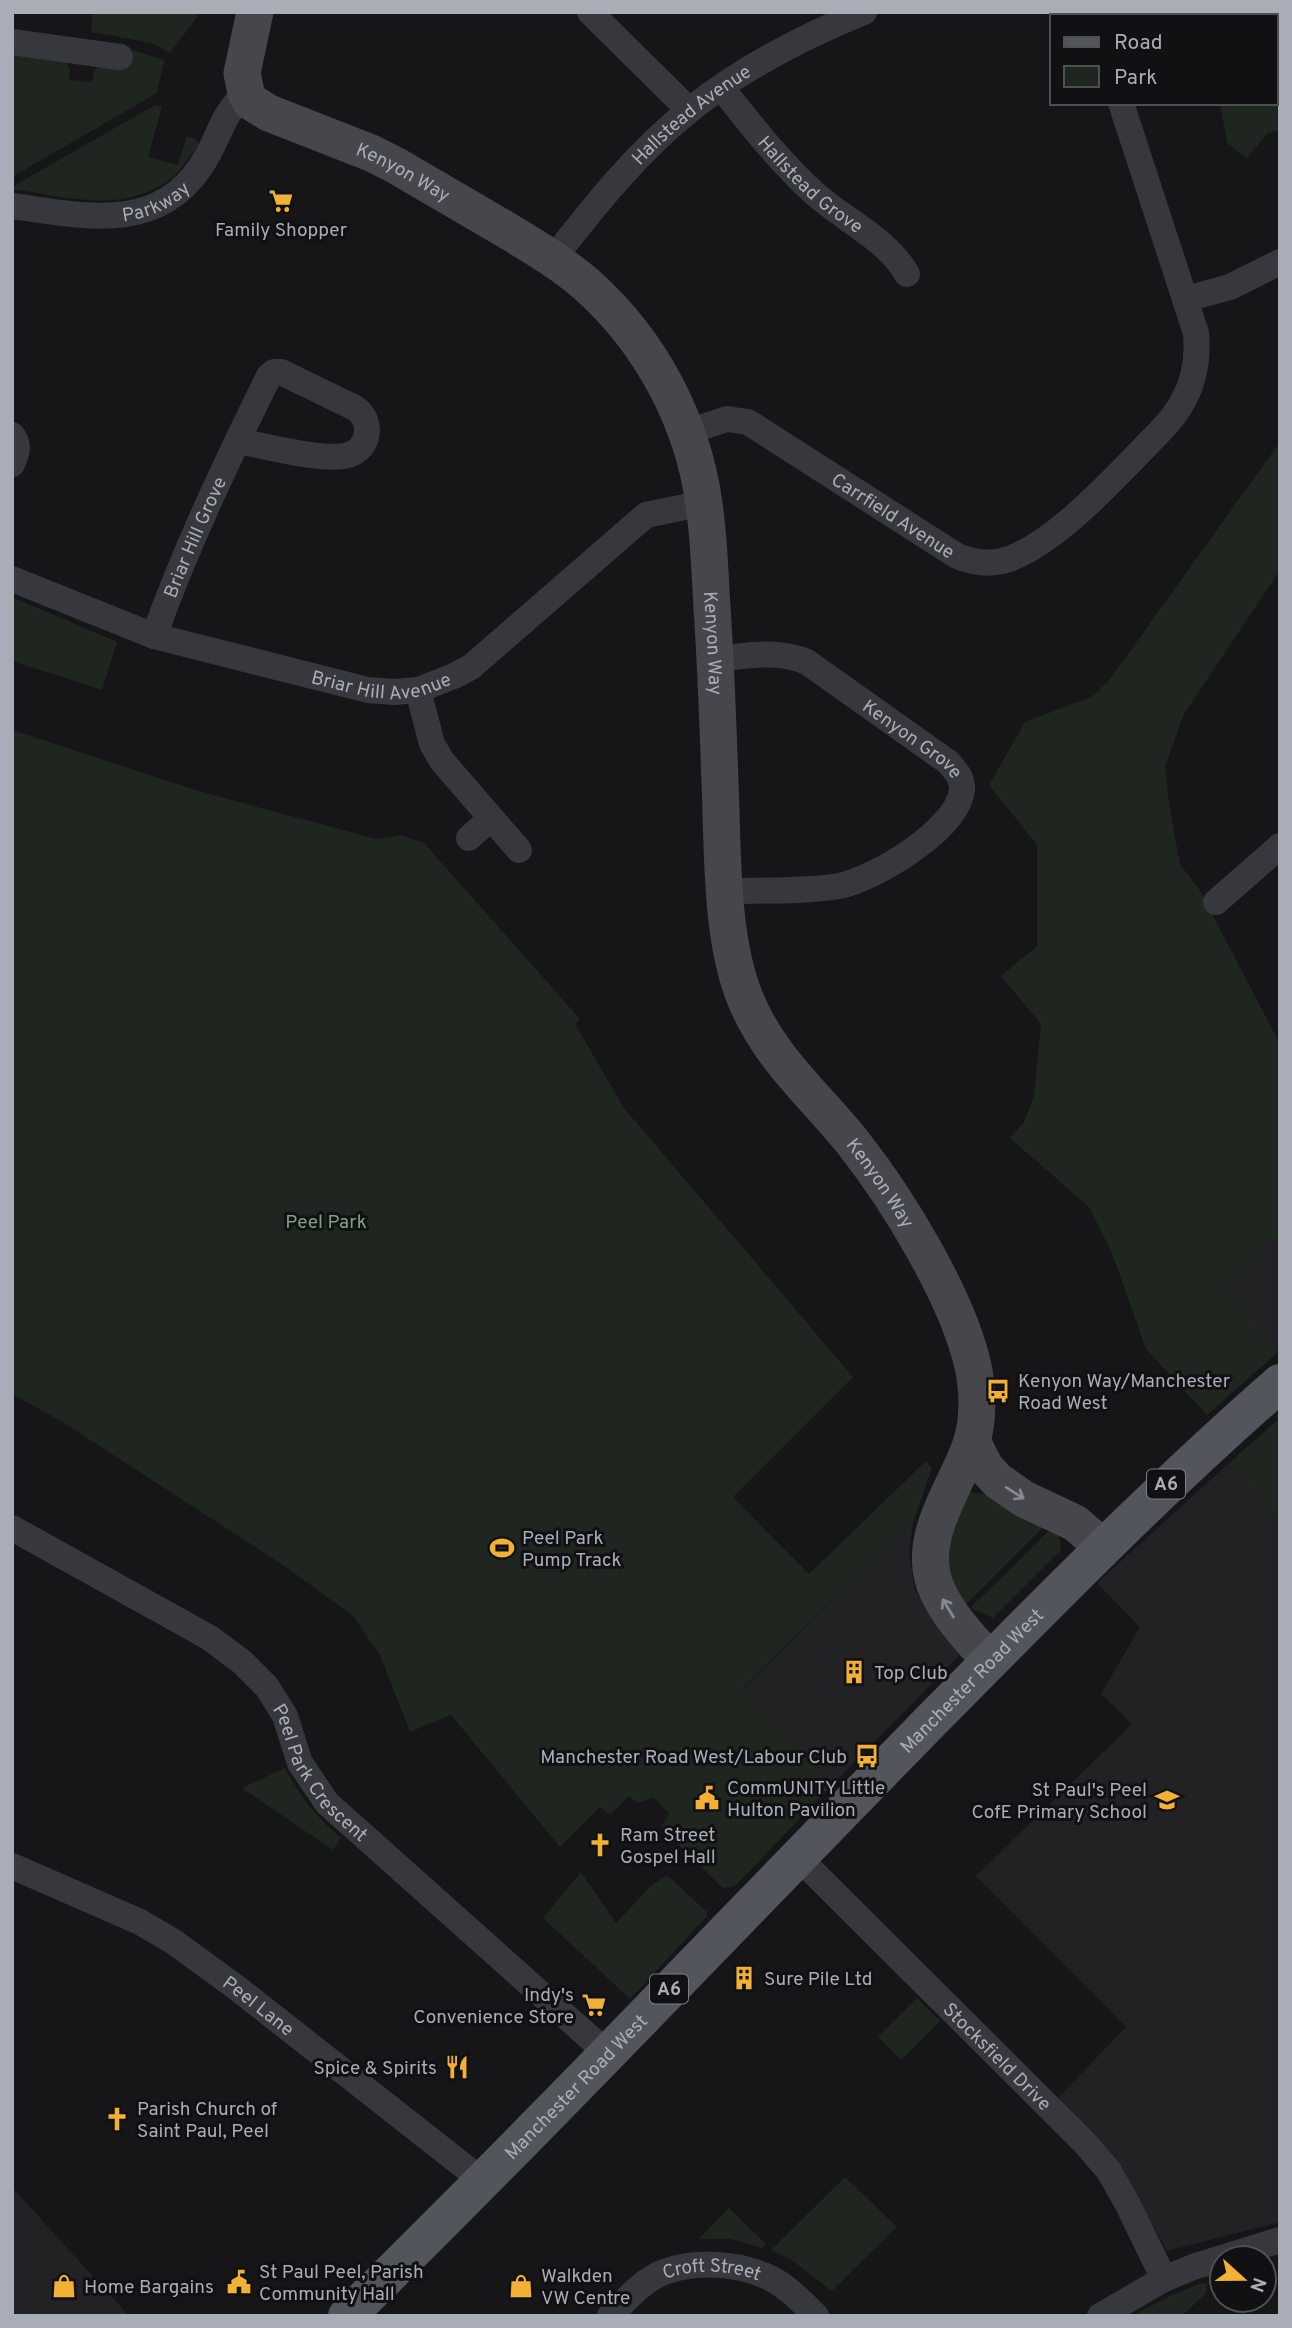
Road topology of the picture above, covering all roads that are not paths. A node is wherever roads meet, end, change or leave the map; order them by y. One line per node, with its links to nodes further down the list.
1 (255, 12): 7 (street)
2 (590, 12): 9 (street)
3 (864, 12): 6 (street, Hallstead Avenue)
4 (12, 41): 5 (street)
5 (120, 57)
6 (721, 87): 9 (street, Hallstead Avenue); 13 (street, Hallstead Grove)
7 (246, 93): 10 (street, Parkway); 11 (street, Kenyon Way)
8 (1122, 105): 14 (street, Carrfield Avenue)
9 (690, 110): 11 (street, Hallstead Avenue)
10 (12, 206)
11 (553, 258): 15 (street, Kenyon Way)
12 (1280, 262): 14 (street)
13 (907, 274)
14 (1186, 299): 15 (street, Carrfield Avenue)
15 (687, 432): 19 (street, Kenyon Way)
16 (12, 435): 18 (street)
17 (237, 441): 17 (street, Briar Hill Grove); 21 (street, Briar Hill Grove)
18 (12, 464)
19 (704, 503): 22 (street, Kenyon Way); 23 (street, Briar Hill Avenue)
20 (12, 579): 21 (street, Briar Hill Avenue)
21 (154, 636): 23 (street, Briar Hill Avenue)
22 (715, 659): 28 (street, Kenyon Way); 28 (street, Kenyon Grove)
23 (418, 690): 24 (street)
24 (491, 818): 25 (street); 27 (street)
25 (470, 838)
26 (1280, 846): 29 (street)
27 (519, 850)
28 (725, 891): 31 (street, Kenyon Way)
29 (1216, 902)
30 (1280, 1383): 33 (main road, Manchester Road West / A6)
31 (972, 1441): 33 (street, one-way to 33); 34 (street, Kenyon Way, one-way to 31)
32 (12, 1528): 37 (street, Peel Park Crescent)
33 (1104, 1547): 34 (main road, Manchester Road West / A6)
34 (990, 1661): 35 (main road, Manchester Road West / A6)
35 (798, 1857): 37 (main road, Manchester Road West / A6); 40 (street, Stocksfield Drive)
36 (12, 1866): 38 (street, Peel Lane)
37 (607, 2053): 38 (main road, Manchester Road West / A6)
38 (484, 2182): 41 (main road, Manchester Road West / A6)
39 (1280, 2240): 40 (street)
40 (1164, 2279): 44 (street)
41 (347, 2316)
42 (610, 2316): 43 (street, Croft Street)
43 (816, 2316)
44 (1100, 2316)

